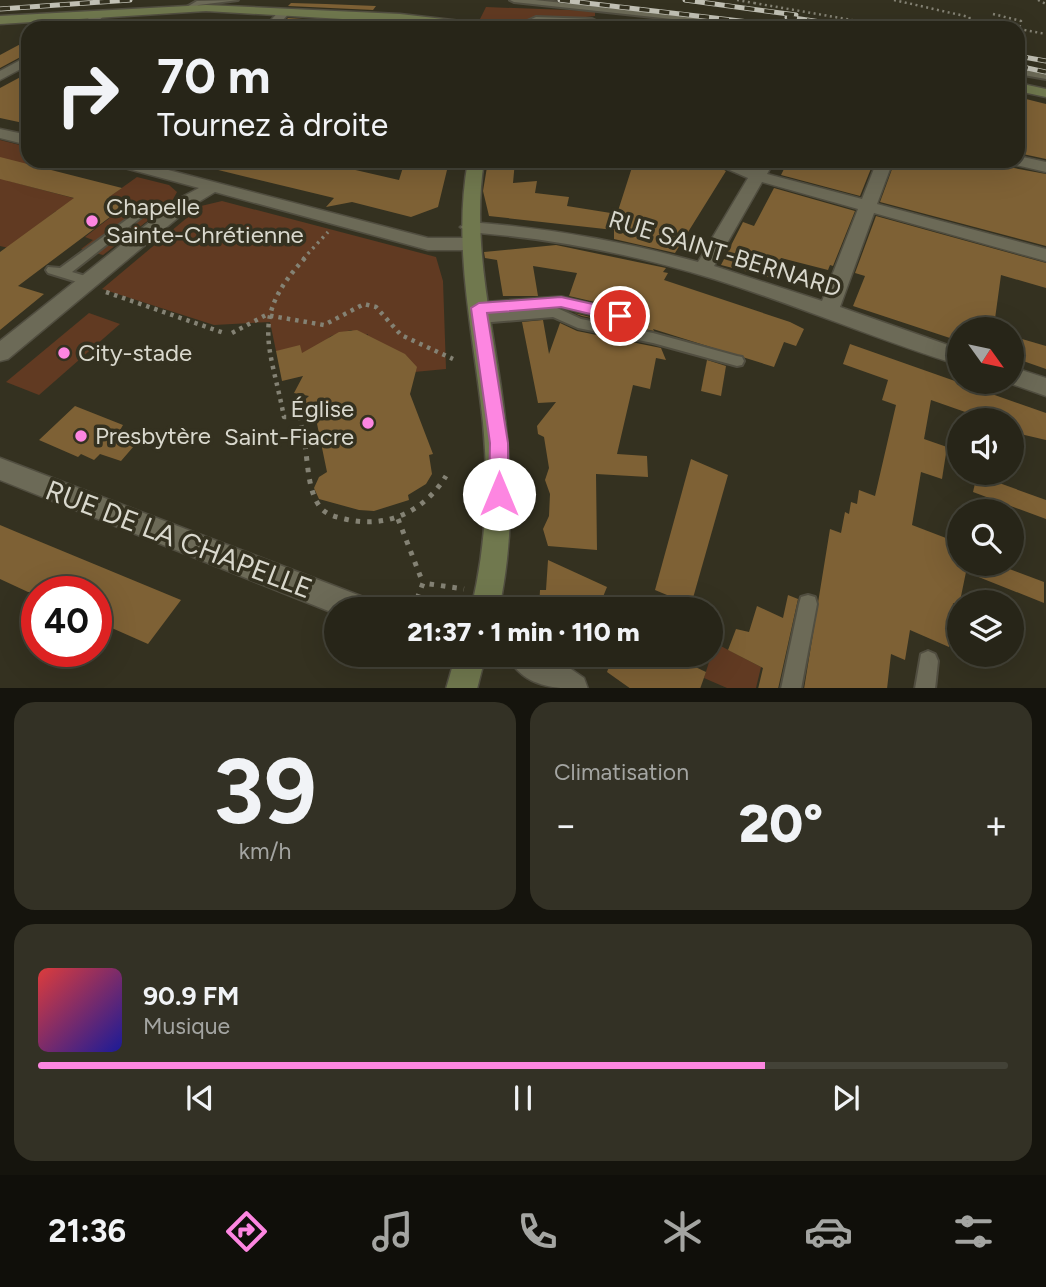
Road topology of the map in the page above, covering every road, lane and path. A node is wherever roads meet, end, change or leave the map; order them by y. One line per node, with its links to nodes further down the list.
1 (234, 0): 7 (lane)
2 (514, 0): 17 (lane)
3 (737, 0): 18 (path, bridge)
4 (894, 0): 19 (path)
5 (1038, 0): 6 (path)
6 (1046, 4)
7 (189, 8): 8 (street); 9 (street)
8 (284, 12): 13 (street); 14 (street)
9 (100, 14): 11 (street); 12 (street)
10 (993, 14): 20 (path)
11 (0, 20)
12 (92, 21)
13 (276, 21)
14 (426, 21)
15 (532, 21): 16 (lane)
16 (592, 21)
17 (690, 21)
18 (852, 21)
19 (971, 21)
20 (1021, 21)
21 (1025, 30): 22 (path)
22 (1046, 34)
23 (21, 63): 24 (street)
24 (4, 71)
25 (1025, 72): 26 (lane)
26 (1046, 76)
27 (1025, 88): 28 (street)
28 (1046, 93)
29 (0, 133): 30 (street)
30 (21, 138)
31 (1025, 162): 32 (street)
32 (1046, 167)
33 (161, 168): 37 (street, RUE SAINT-BERNARD)
34 (475, 168): 41 (street)
35 (761, 168): 38 (street); 43 (street)
36 (882, 168): 38 (street)
37 (211, 188): 40 (street, RUE SAINT-BERNARD); 44 (street)
38 (867, 205): 42 (street); 45 (street)
39 (144, 210): 44 (lane)
40 (338, 220): 41 (street, RUE SAINT-BERNARD); 47 (path)
41 (469, 235): 43 (street, RUE SAINT-BERNARD); 46 (street)
42 (1046, 255)
43 (702, 270): 45 (street, RUE SAINT-BERNARD)
44 (87, 281): 49 (path); 51 (street)
45 (828, 312): 52 (street, RUE SAINT-BERNARD)
46 (479, 313): 48 (lane); 54 (lane); 64 (street)
47 (266, 315): 50 (path); 53 (path); 59 (path)
48 (620, 316)
49 (224, 333)
50 (232, 333)
51 (0, 353)
52 (947, 353)
53 (453, 359)
54 (737, 361)
55 (1024, 380): 56 (street)
56 (1046, 387)
57 (0, 468): 62 (street, RUE DE LA CHAPELLE)
58 (446, 475): 59 (path)
59 (398, 519): 60 (path)
60 (423, 583): 61 (path); 63 (path)
61 (456, 589)
62 (328, 597)
63 (417, 597)
64 (488, 597)
65 (808, 604): 71 (lane)
66 (928, 661): 72 (lane)
67 (467, 667): 69 (street)
68 (542, 667): 70 (street)
69 (461, 688)
70 (573, 688)
71 (791, 688)
72 (925, 688)

